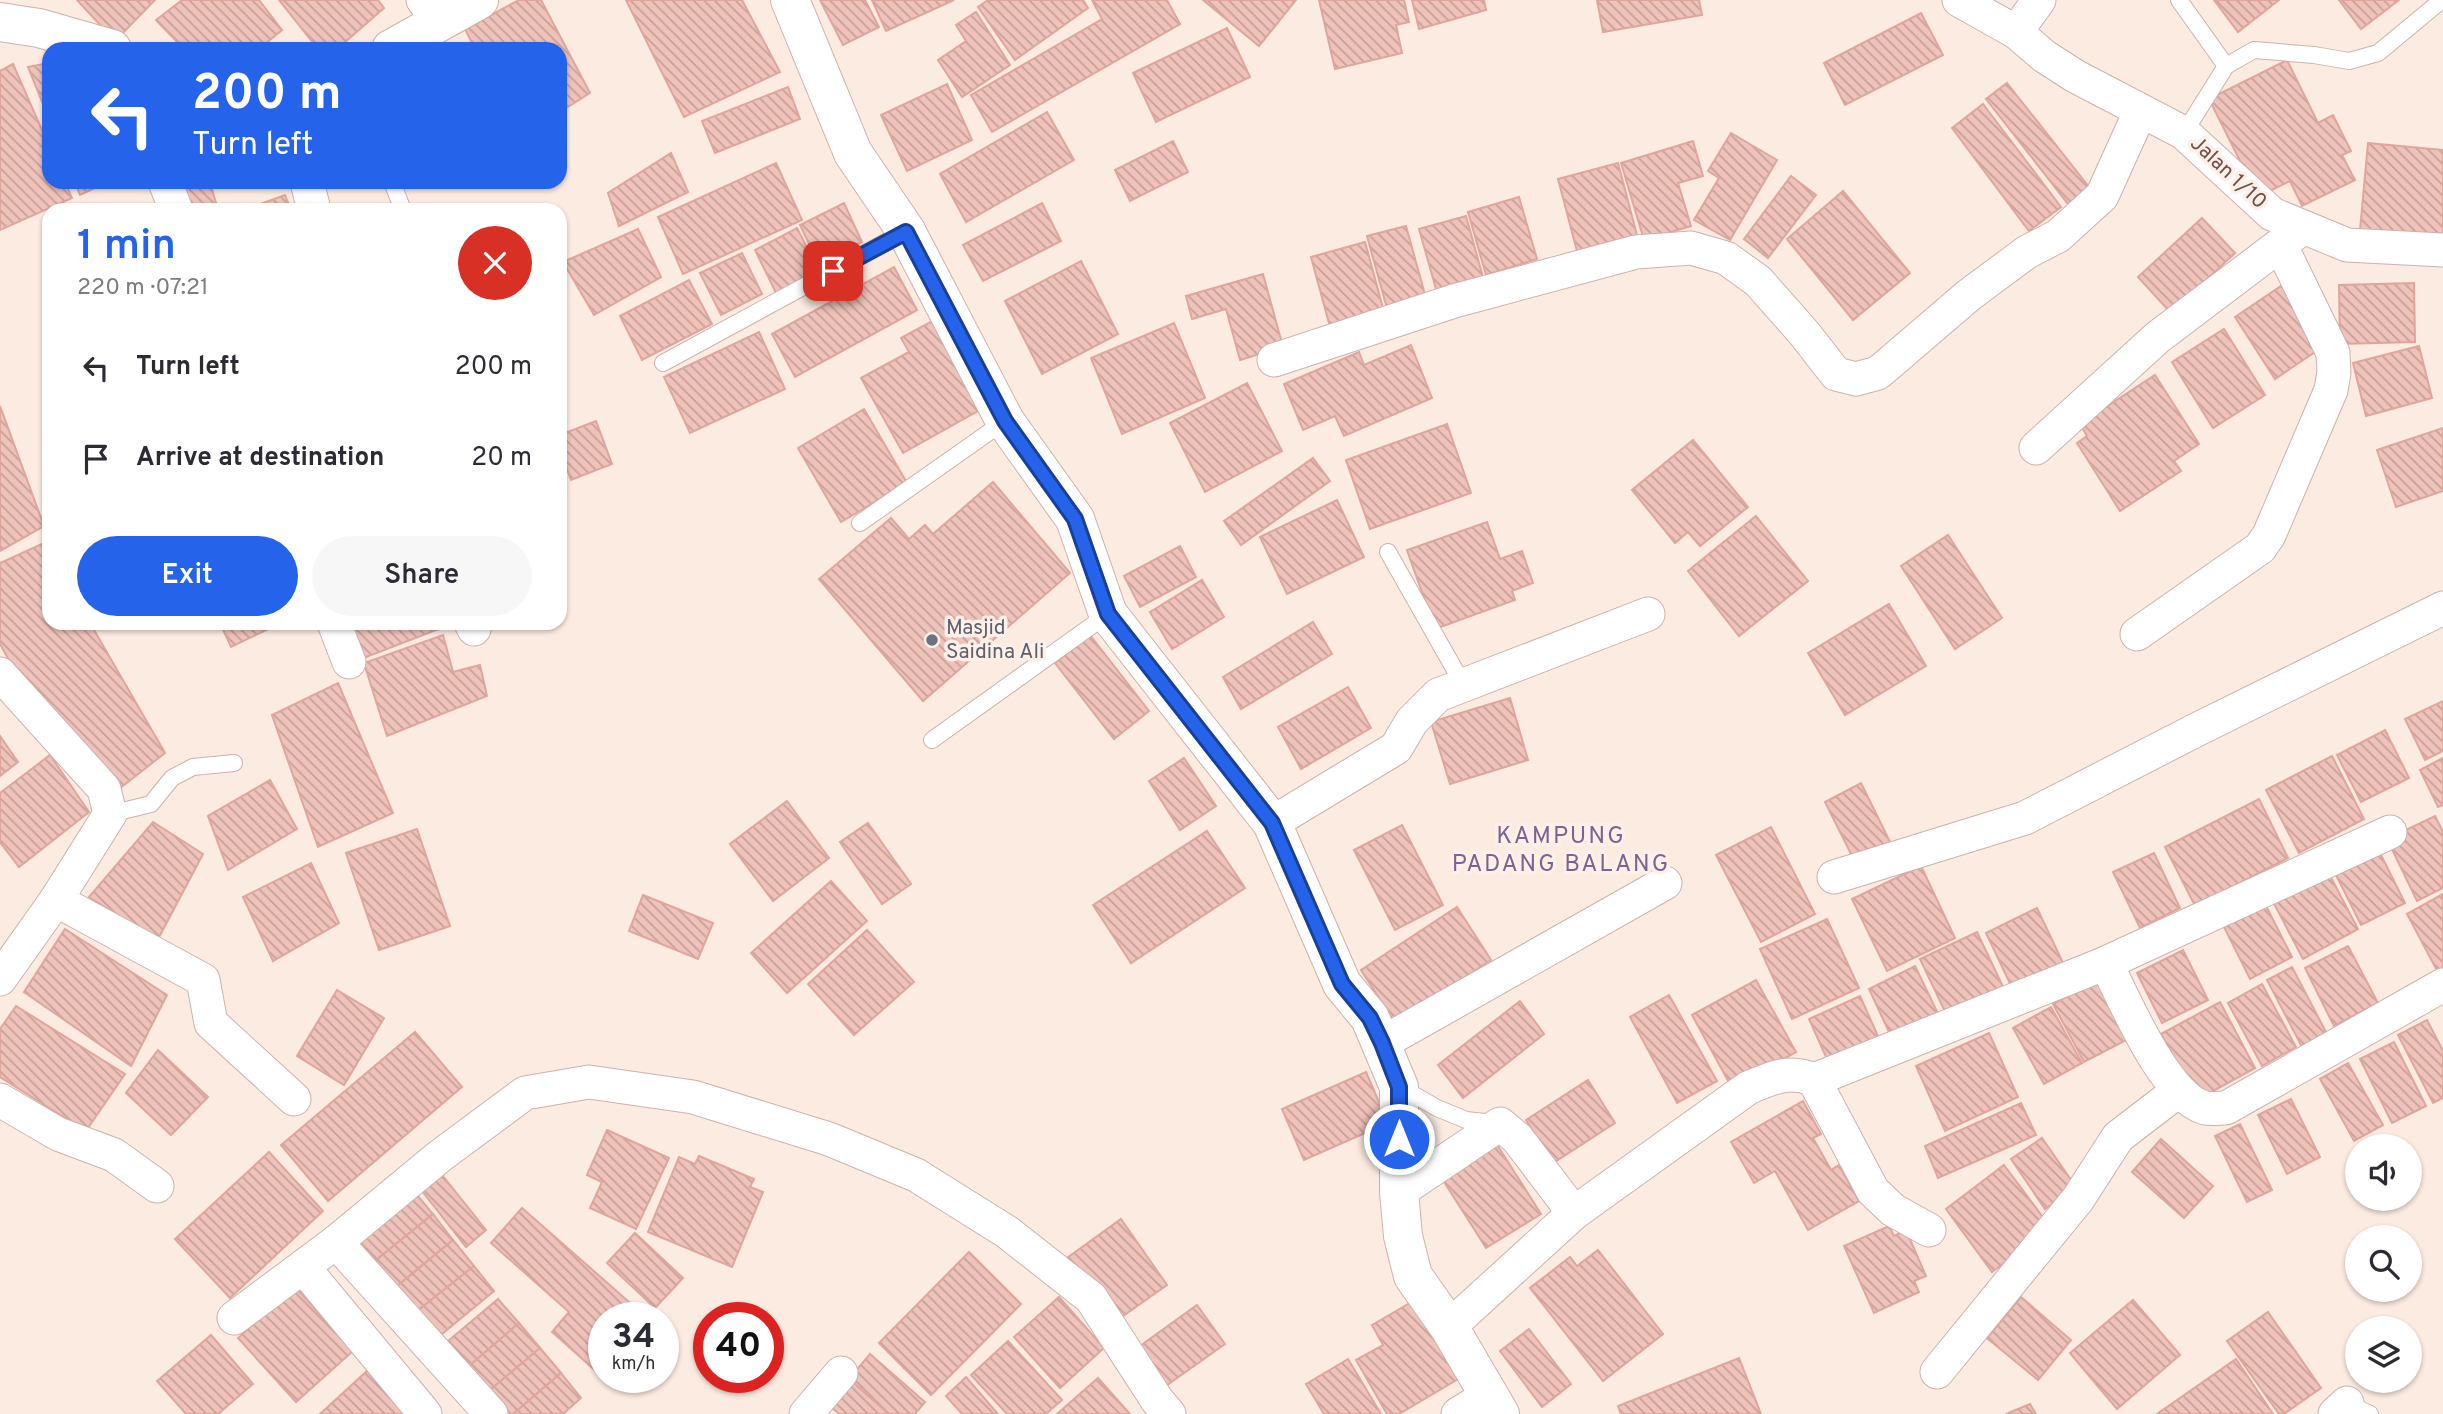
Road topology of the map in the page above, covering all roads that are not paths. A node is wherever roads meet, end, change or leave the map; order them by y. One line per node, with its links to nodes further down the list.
1 (479, 0): 7 (street)
2 (790, 0): 15 (street)
3 (1959, 0): 9 (street, Jalan 1/10)
4 (2039, 0): 9 (street)
5 (2179, 0): 12 (lane)
6 (2442, 0): 12 (lane)
7 (431, 12): 11 (street)
8 (0, 22): 10 (street)
9 (2016, 32): 13 (street, Jalan 1/10)
10 (88, 42)
11 (399, 42)
12 (2226, 66): 14 (lane)
13 (2140, 112): 14 (street, Jalan 1/10); 18 (street)
14 (2185, 133): 16 (street, Jalan 1/10)
15 (906, 232): 19 (lane); 20 (street)
16 (2291, 237): 17 (street, Jalan 1/10); 21 (street); 28 (street)
17 (2443, 250)
18 (1274, 360)
19 (663, 363)
20 (1005, 421): 22 (lane); 25 (street)
21 (2036, 448)
22 (860, 523)
23 (1388, 552): 31 (lane)
24 (2443, 608): 37 (street)
25 (1108, 614): 32 (lane); 35 (street)
26 (1648, 614): 31 (street)
27 (337, 630): 29 (street)
28 (2137, 634)
29 (349, 662)
30 (0, 674): 34 (street)
31 (1464, 686): 35 (street)
32 (932, 740)
33 (234, 763): 34 (lane)
34 (110, 814): 39 (street)
35 (1272, 823): 43 (street)
36 (2390, 832): 40 (street)
37 (1835, 877)
38 (1665, 883): 43 (street)
39 (56, 900): 41 (street); 47 (street)
40 (2106, 963): 44 (street); 46 (street)
41 (0, 978)
42 (2443, 985): 46 (street)
43 (1382, 1043): 45 (street)
44 (1814, 1080): 52 (street); 53 (street)
45 (1399, 1087): 49 (lane); 51 (street)
46 (2178, 1091): 58 (street)
47 (294, 1099)
48 (0, 1100): 50 (street)
49 (1500, 1124): 51 (street); 52 (street)
50 (157, 1186)
51 (1399, 1192): 57 (street)
52 (1574, 1213): 57 (street)
53 (1929, 1230)
54 (337, 1242): 55 (street); 62 (street); 64 (street)
55 (303, 1267): 56 (street); 61 (street)
56 (234, 1318)
57 (1449, 1327): 60 (street)
58 (1937, 1372)
59 (841, 1373): 63 (street)
60 (1482, 1408)
61 (425, 1414)
62 (491, 1414)
63 (806, 1414)
64 (1169, 1414)

